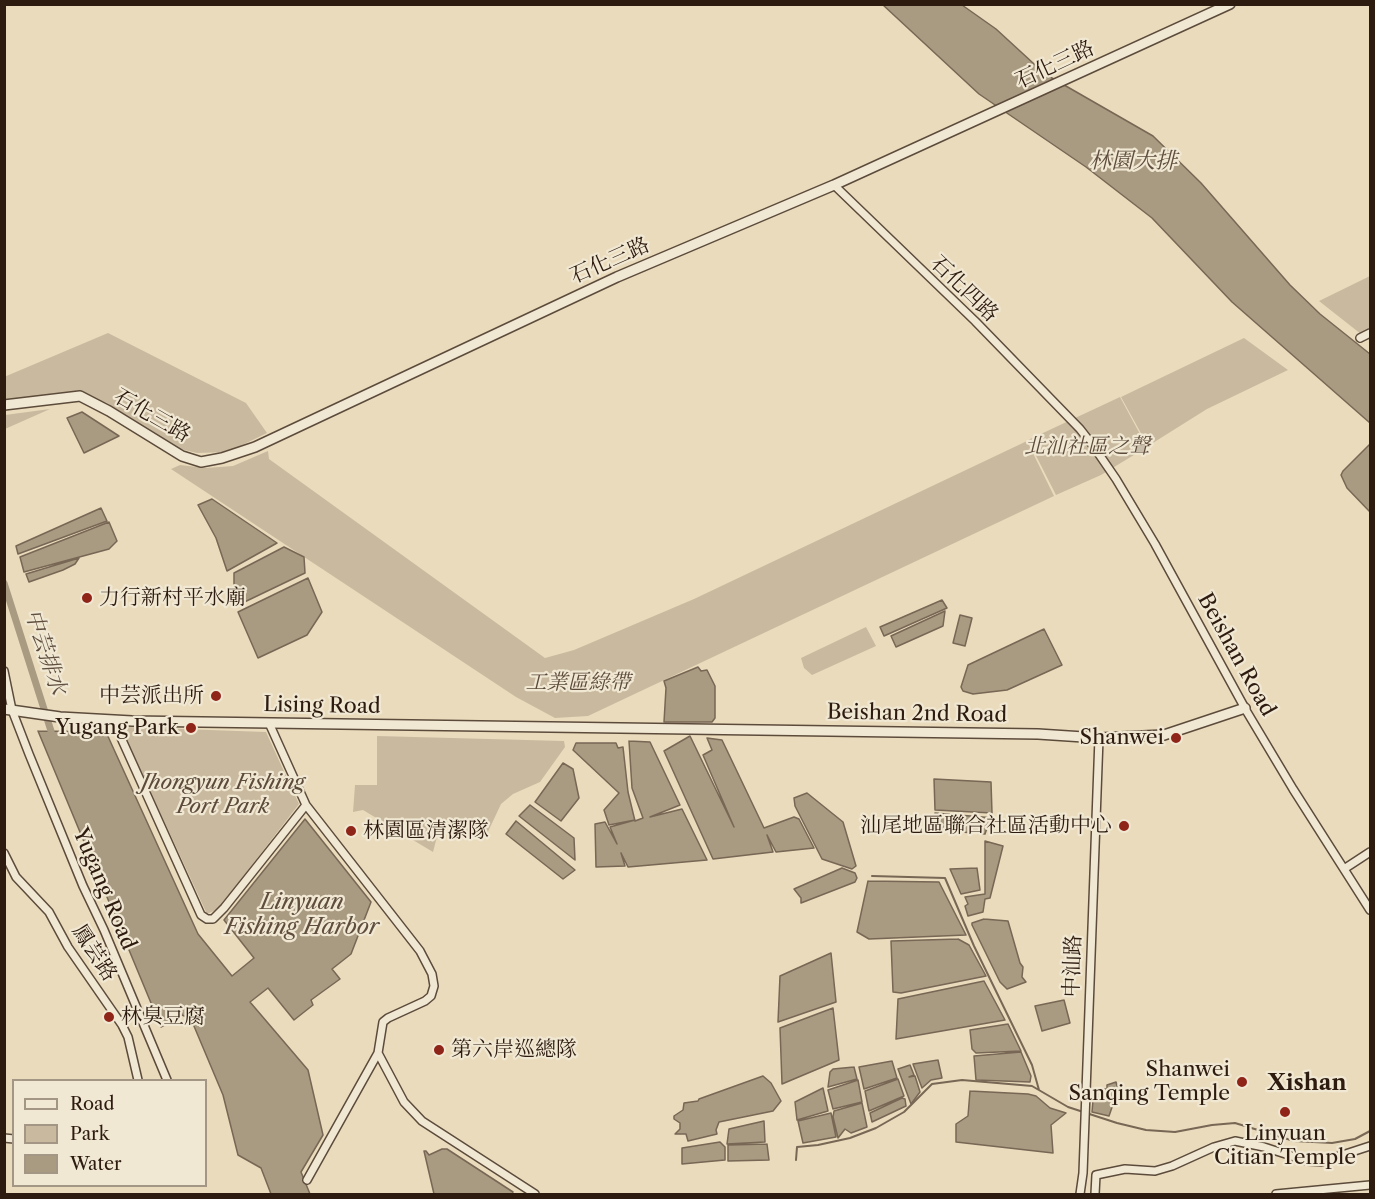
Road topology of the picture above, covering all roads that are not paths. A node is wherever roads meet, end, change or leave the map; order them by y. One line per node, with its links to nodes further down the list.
1 (1230, 4): 2 (street, 石化三路)
2 (834, 185): 5 (street, 石化三路); 6 (street, 石化四路)
3 (1371, 333): 4 (street)
4 (1360, 338)
5 (4, 405)
6 (1070, 418): 8 (street, Beishan Road)
7 (4, 671): 9 (street, Yugang Road)
8 (1245, 708): 13 (street, Beishan 2nd Road); 17 (street, Beishan Road)
9 (8, 709): 10 (street, Lising Road); 21 (street, Yugang Road)
10 (113, 720): 11 (street, Lising Road); 14 (street)
11 (268, 723): 12 (street, Lising Road); 14 (street)
12 (584, 728): 13 (street, Beishan 2nd Road)
13 (1099, 738): 23 (street, 中汕路)
14 (306, 806): 19 (street)
15 (1371, 852): 17 (street)
16 (4, 853): 20 (street, 鳳芸路)
17 (1344, 869): 18 (street, Beishan Road)
18 (1371, 910)
19 (378, 1053): 25 (street); 27 (street)
20 (138, 1079)
21 (167, 1079)
22 (1371, 1146): 24 (street)
23 (1083, 1173): 24 (street); 28 (street, 中汕路)
24 (1096, 1175): 29 (street)
25 (307, 1180)
26 (1371, 1185): 30 (street)
27 (535, 1194)
28 (1080, 1194)
29 (1095, 1194)
30 (1276, 1194)

